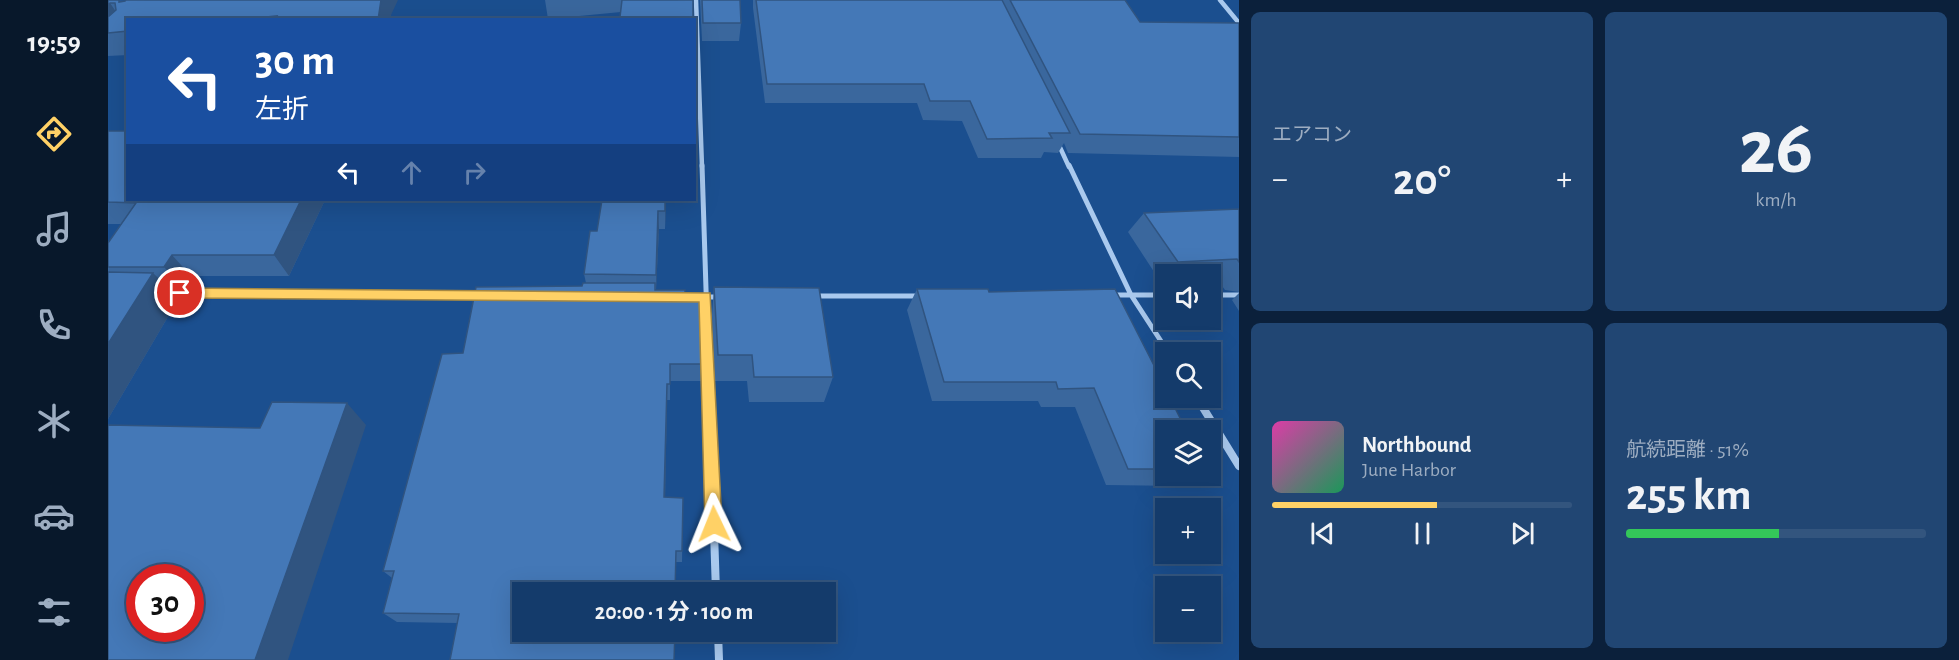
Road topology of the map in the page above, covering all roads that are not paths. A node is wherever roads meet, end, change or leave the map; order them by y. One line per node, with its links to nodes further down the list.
1 (696, 0): 14 (street)
2 (1220, 0): 3 (street)
3 (1239, 22)
4 (1055, 137): 7 (street)
5 (156, 293): 6 (street)
6 (490, 295)
7 (1131, 295): 8 (street); 12 (street); 17 (street)
8 (1155, 295)
9 (1221, 295): 10 (street)
10 (1239, 295)
11 (930, 296): 16 (street)
12 (1107, 296)
13 (693, 297): 14 (street)
14 (705, 297): 15 (street); 20 (street)
15 (729, 297)
16 (812, 297)
17 (1162, 342)
18 (1203, 408): 19 (street)
19 (1239, 465)
20 (716, 582)
21 (718, 642): 22 (street)
22 (719, 660)

